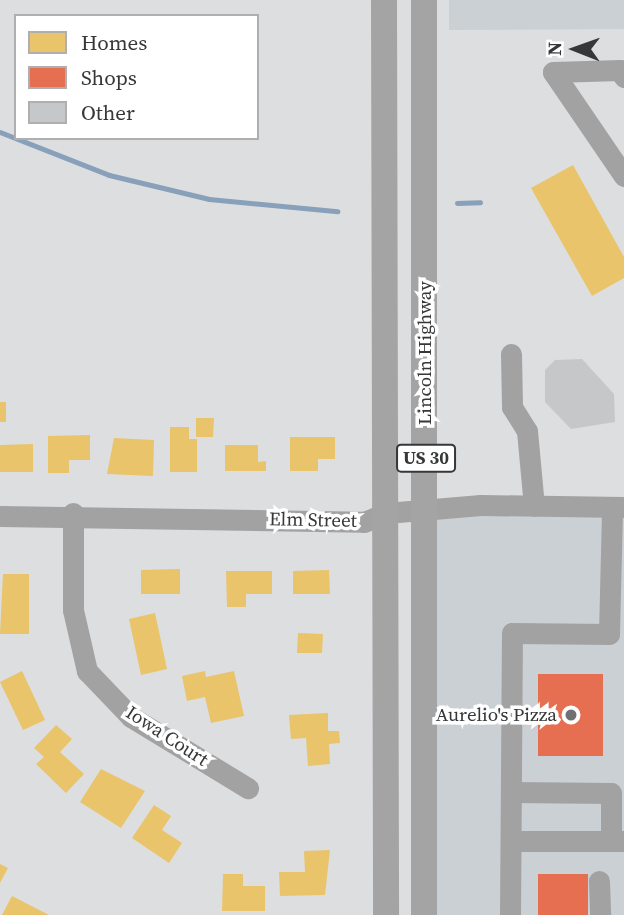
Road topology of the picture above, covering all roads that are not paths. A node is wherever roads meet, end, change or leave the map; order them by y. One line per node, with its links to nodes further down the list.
1 (384, 0): 10 (main road, Lincoln Highway / US 30)
2 (424, 0): 8 (main road, Lincoln Highway / US 30)
3 (624, 77): 4 (street)
4 (624, 176)
5 (511, 355): 6 (street)
6 (534, 506): 7 (street, Elm Street); 8 (street, Elm Street)
7 (618, 507): 13 (street)
8 (426, 510): 10 (street, Elm Street); 18 (main road, Lincoln Highway / US 30)
9 (73, 513): 10 (street, Elm Street); 11 (street, Elm Street); 12 (street, Iowa Court)
10 (386, 513): 17 (main road, Lincoln Highway / US 30)
11 (0, 516)
12 (248, 788)
13 (511, 792): 14 (street); 15 (street)
14 (511, 841): 15 (street); 19 (street)
15 (617, 841)
16 (599, 881): 20 (street)
17 (386, 915)
18 (424, 915)
19 (510, 915)
20 (600, 915)

